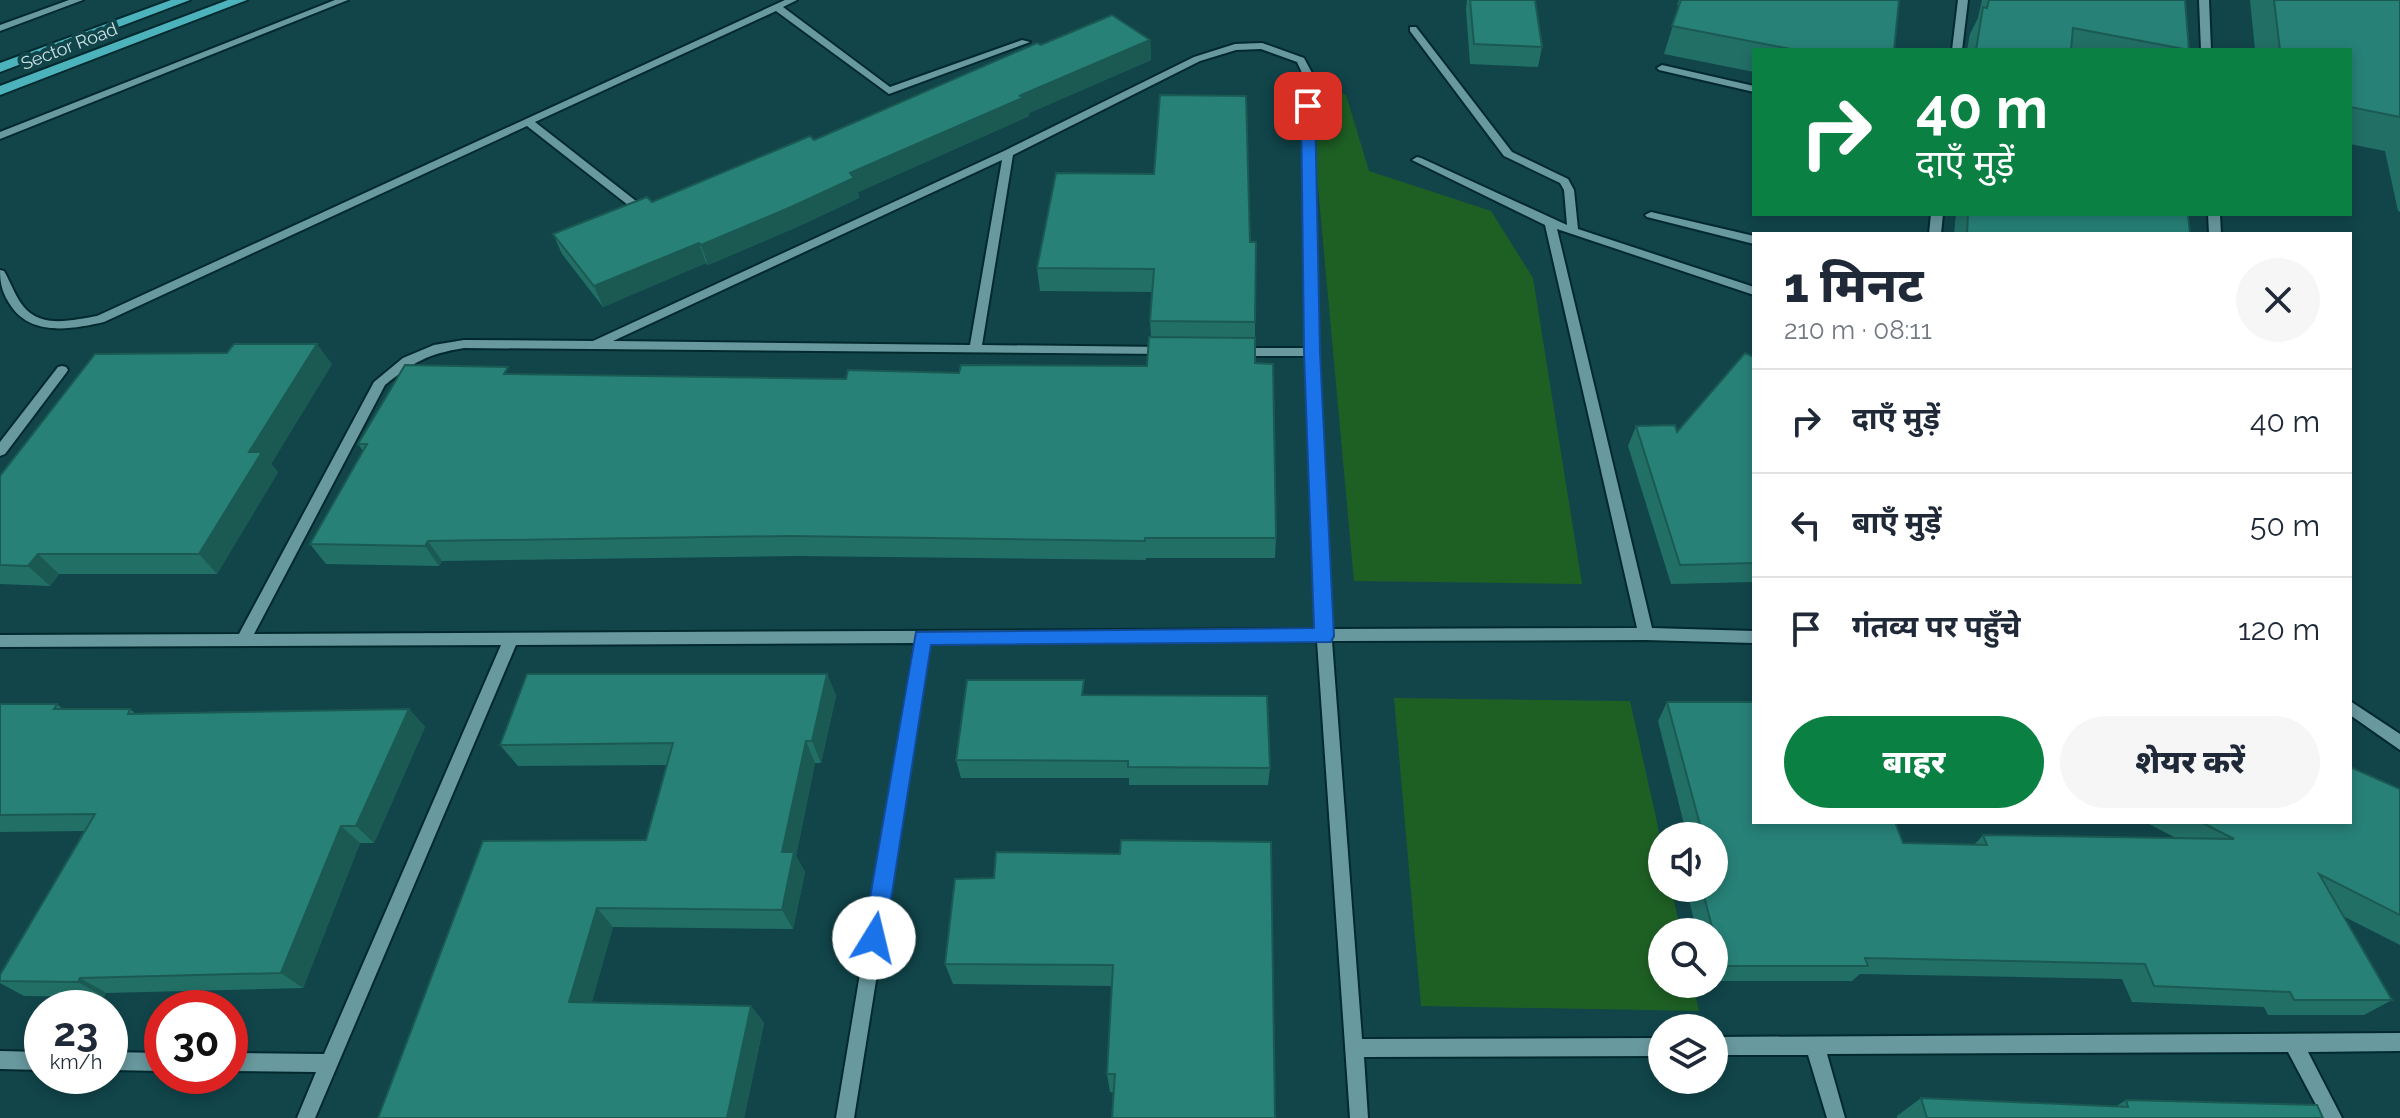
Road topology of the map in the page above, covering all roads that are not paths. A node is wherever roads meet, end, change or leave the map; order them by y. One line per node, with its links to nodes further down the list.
1 (78, 0): 9 (street)
2 (183, 0): 14 (main road, Sector Road)
3 (240, 0): 17 (main road, Sector Road)
4 (343, 0): 19 (street)
5 (792, 0): 8 (street)
6 (1963, 0): 12 (street)
7 (2204, 0): 13 (street)
8 (777, 7): 11 (street); 18 (street)
9 (0, 28)
10 (1413, 29): 25 (street)
11 (1025, 42)
12 (1957, 48)
13 (2206, 48)
14 (0, 68)
15 (1662, 68): 16 (street)
16 (1752, 89)
17 (0, 91)
18 (527, 121): 22 (street); 27 (street)
19 (0, 136)
20 (1008, 153): 29 (street); 30 (street); 33 (street)
21 (1417, 160): 24 (street)
22 (632, 203)
23 (1651, 215): 26 (street)
24 (1550, 223): 25 (street); 36 (street)
25 (1573, 231): 28 (street)
26 (1752, 240)
27 (0, 274)
28 (1752, 290)
29 (597, 344): 30 (street); 41 (street)
30 (975, 349): 31 (street)
31 (1174, 351)
32 (1220, 351): 33 (street)
33 (1312, 352): 37 (street)
34 (62, 370): 35 (street)
35 (0, 451)
36 (1646, 634): 37 (street); 38 (street)
37 (1324, 636): 39 (street); 50 (street)
38 (1752, 637)
39 (923, 638): 40 (street); 56 (street)
40 (511, 639): 41 (street); 54 (street)
41 (243, 640): 42 (street)
42 (0, 641)
43 (2352, 708): 44 (street)
44 (2400, 743)
45 (2400, 1042): 46 (street)
46 (2293, 1043): 48 (street); 59 (street)
47 (1728, 1046): 48 (street)
48 (1815, 1046): 58 (street)
49 (1648, 1047): 50 (street)
50 (1355, 1048): 57 (street)
51 (0, 1060): 52 (street)
52 (24, 1061)
53 (248, 1062): 54 (street)
54 (329, 1063): 55 (street)
55 (306, 1118)
56 (845, 1118)
57 (1359, 1118)
58 (1836, 1118)
59 (2333, 1118)

